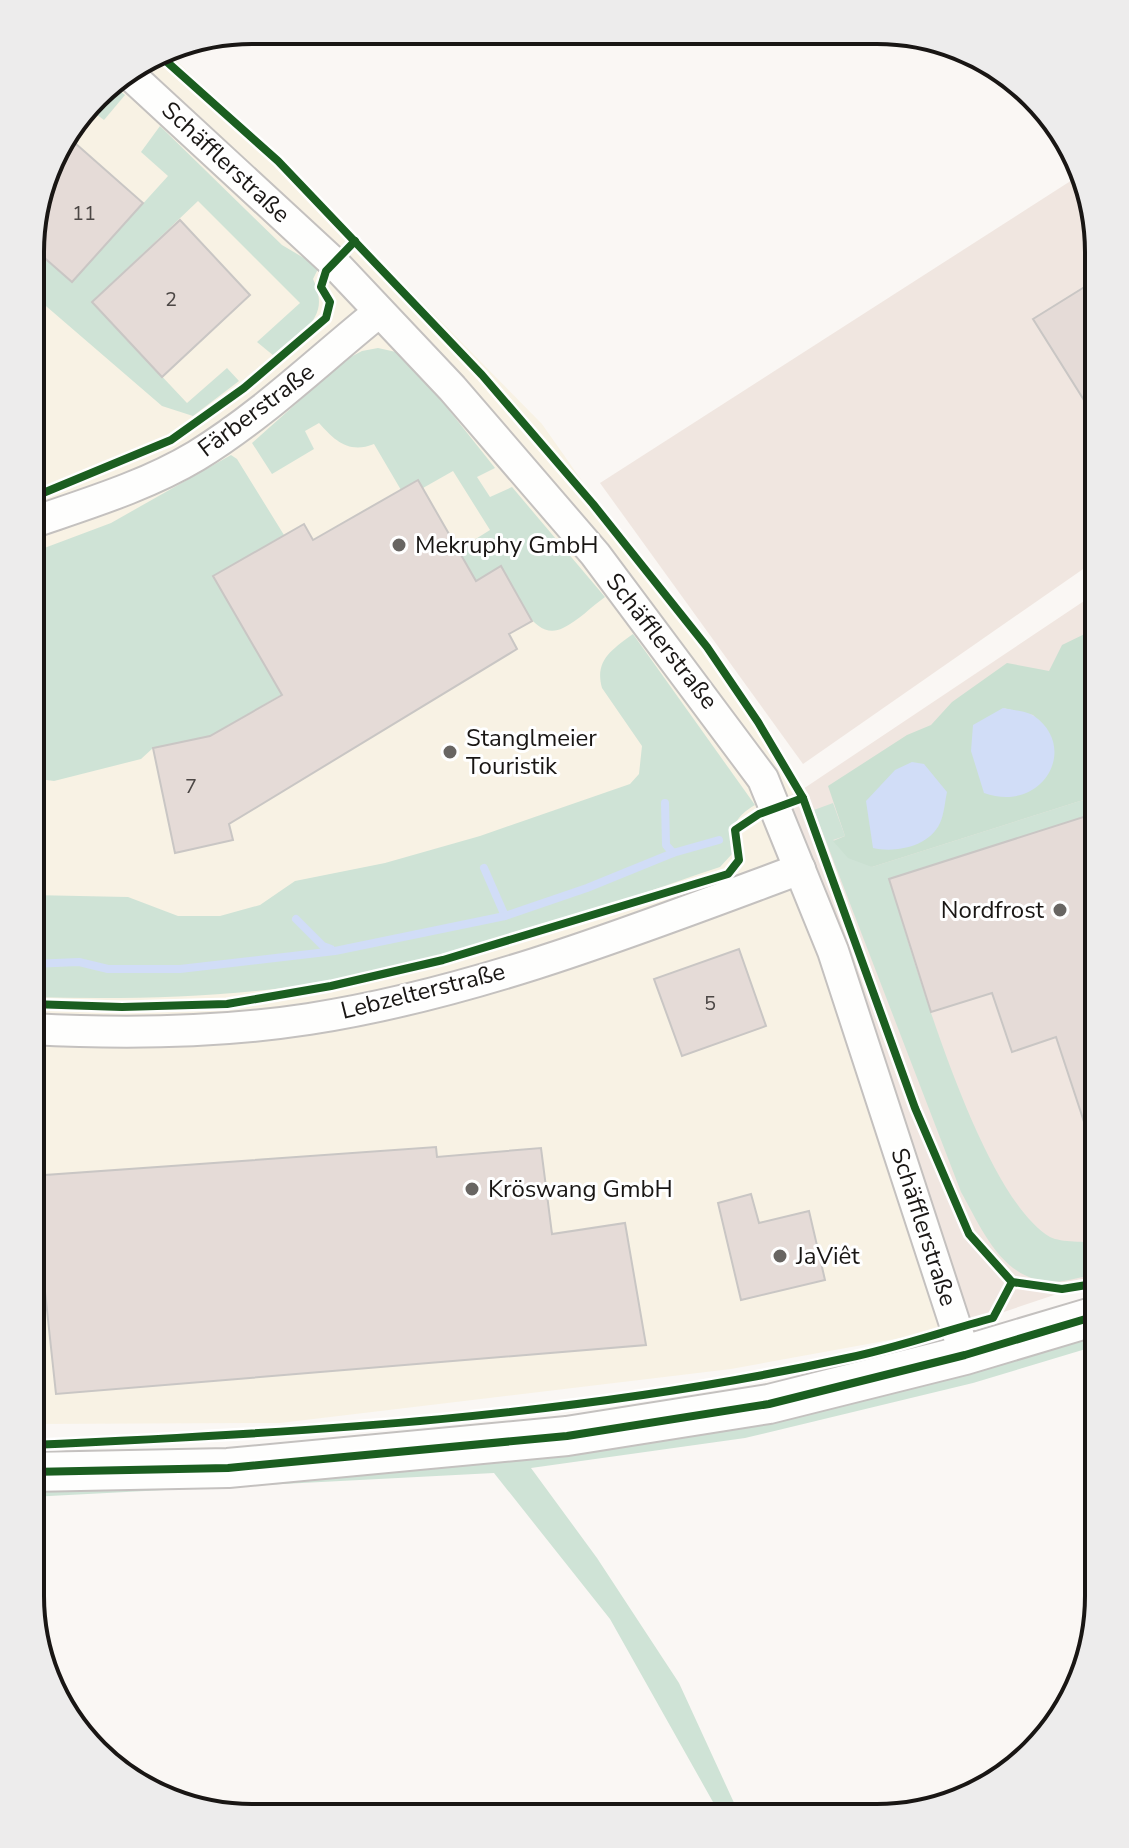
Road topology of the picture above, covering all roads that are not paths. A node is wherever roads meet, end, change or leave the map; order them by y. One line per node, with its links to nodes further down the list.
1 (136, 80): 2 (street, Schäfflerstraße)
2 (379, 312): 3 (street, Färberstraße); 4 (street, Schäfflerstraße)
3 (44, 518)
4 (800, 869): 5 (street, Lebzelterstraße); 7 (street, Schäfflerstraße)
5 (44, 1030)
6 (1085, 1319): 7 (street)
7 (965, 1355): 8 (street)
8 (44, 1472)

